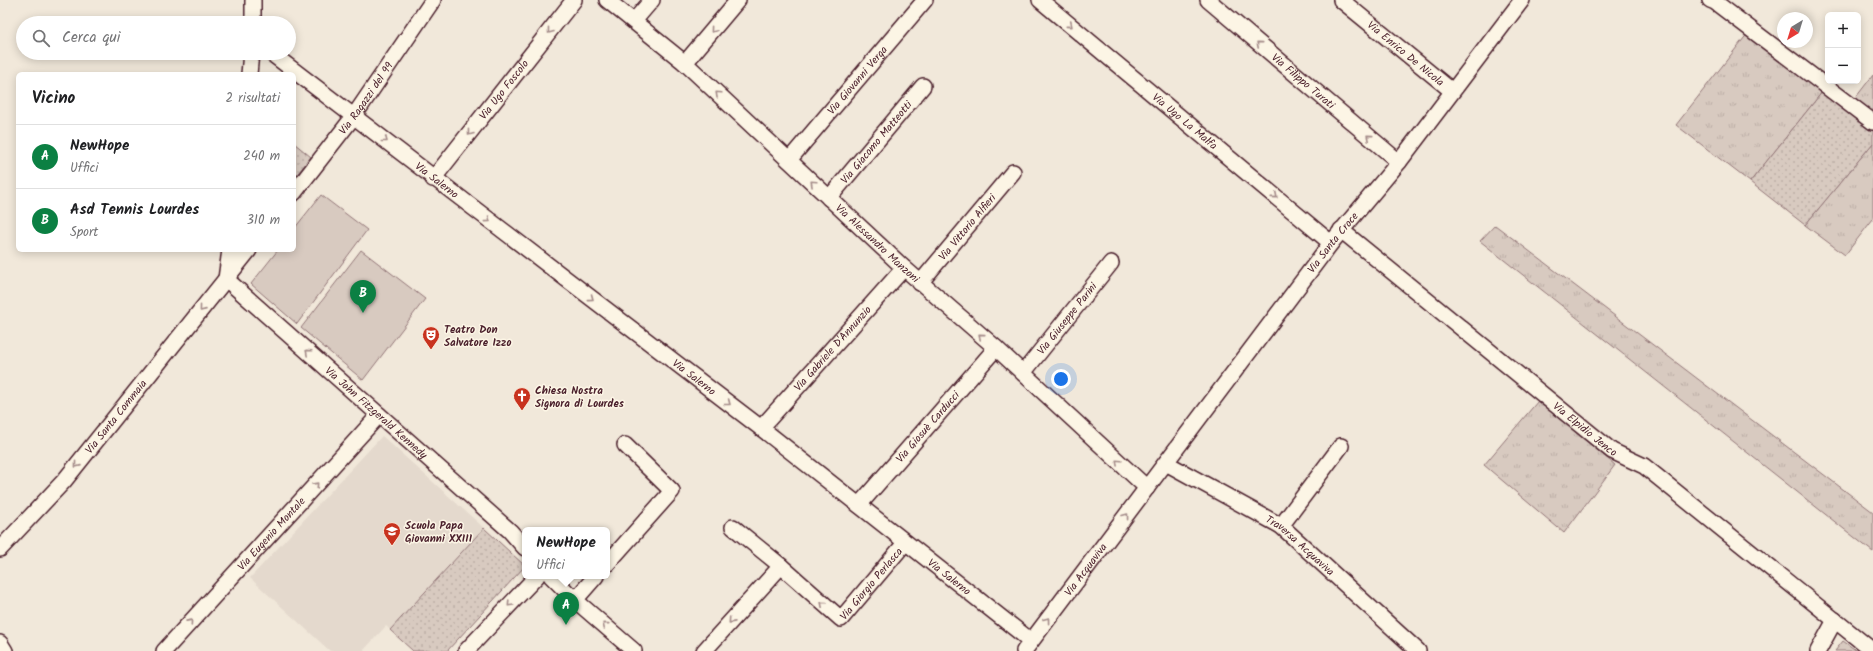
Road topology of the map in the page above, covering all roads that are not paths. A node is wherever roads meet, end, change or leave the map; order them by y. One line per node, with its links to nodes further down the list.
1 (253, 0): 13 (street)
2 (433, 0): 21 (street, Via Ragazzi del 99)
3 (574, 0): 26 (street, Via Ugo Foscolo, one-way to 26)
4 (607, 0): 14 (street, Via Alessandro Manzoni)
5 (652, 0): 14 (street)
6 (738, 0): 17 (street, one-way to 17)
7 (925, 0): 23 (street, Via Giovanni Verga)
8 (1040, 0): 30 (street, Via Ugo La Malfa, one-way to 30)
9 (1208, 0): 24 (street, Via Filippo Turati, one-way to 9)
10 (1341, 0): 20 (street, Via Enrico De Nicola)
11 (1522, 0): 20 (street, Via Santa Croce)
12 (1710, 0): 22 (street)
13 (253, 16)
14 (634, 21): 17 (street, Via Alessandro Manzoni)
15 (250, 60): 18 (street)
16 (280, 60): 21 (street, Via Salerno)
17 (685, 63): 23 (street, Via Alessandro Manzoni, one-way to 17)
18 (249, 72)
19 (923, 86): 28 (street, Via Giacomo Matteotti)
20 (1452, 91): 24 (street, Via Santa Croce)
21 (354, 116): 26 (street, Via Salerno, one-way to 26); 27 (street, Via Ragazzi del 99)
22 (1873, 122)
23 (789, 160): 28 (street, Via Alessandro Manzoni, one-way to 23)
24 (1399, 162): 29 (street, Via Santa Croce)
25 (1013, 172): 36 (street, Via Vittorio Alfieri)
26 (433, 179): 40 (street, Via Salerno, one-way to 40)
27 (296, 190)
28 (829, 198): 34 (street, Via Alessandro Manzoni)
29 (1341, 230): 30 (street, Via Santa Croce); 57 (street, Via Elpidio Jenco)
30 (1331, 243): 43 (street, Via Santa Croce)
31 (230, 252): 35 (street)
32 (247, 252): 35 (street)
33 (1111, 263): 38 (street, Via Giuseppe Parini)
34 (904, 268): 36 (street, Via Alessandro Manzoni); 40 (street, Via Gabriele D'Annunzio)
35 (226, 279): 39 (street, Via John Fitzgerald Kennedy, one-way to 35); 50 (street, Via Santa Commaia, one-way to 50)
36 (920, 282): 37 (street, Via Alessandro Manzoni, one-way to 36)
37 (996, 348): 38 (street, Via Alessandro Manzoni); 45 (street, Via Giosuè Carducci)
38 (1023, 373): 44 (street, Via Alessandro Manzoni, one-way to 38)
39 (379, 415): 49 (street, Via John Fitzgerald Kennedy); 61 (street, Via Eugenio Montale, one-way to 39)
40 (761, 428): 45 (street, Via Salerno)
41 (625, 445): 51 (street)
42 (1341, 446): 46 (street)
43 (1166, 463): 44 (street, Via Santa Croce); 46 (street, Traversa Acquaviva)
44 (1147, 488): 59 (street, Via Acquaviva, one-way to 44)
45 (859, 505): 48 (street, Via Salerno)
46 (1281, 526): 65 (street, Traversa Acquaviva)
47 (733, 527): 52 (street, Via Giorgio Perlasca)
48 (904, 543): 52 (street, Via Giorgio Perlasca, one-way to 52); 59 (street, Via Salerno)
49 (522, 545)
50 (0, 549)
51 (610, 561)
52 (781, 566): 64 (street, one-way to 64)
53 (534, 579): 62 (street, one-way to 62)
54 (554, 579): 56 (street)
55 (593, 579): 56 (street)
56 (575, 600): 63 (street, one-way to 56)
57 (1835, 620): 66 (street); 67 (street, Via Elpidio Jenco)
58 (0, 643): 60 (street)
59 (1028, 646)
60 (5, 651)
61 (164, 651)
62 (466, 651)
63 (634, 651)
64 (704, 651)
65 (1418, 651)
66 (1818, 651)
67 (1873, 651)

